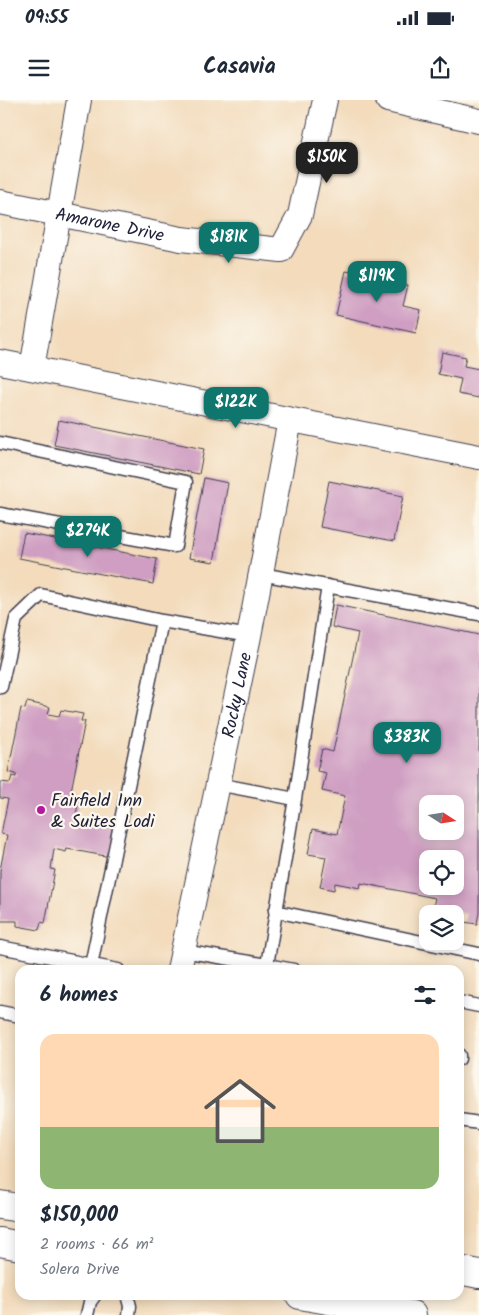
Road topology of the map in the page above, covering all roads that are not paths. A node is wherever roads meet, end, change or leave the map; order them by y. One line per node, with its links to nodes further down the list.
1 (79, 100): 6 (street)
2 (325, 100): 6 (street, Amarone Drive)
3 (388, 100): 4 (street)
4 (479, 121)
5 (0, 202): 6 (street, Amarone Drive)
6 (59, 214): 8 (street)
7 (0, 362): 8 (street)
8 (32, 368): 9 (street)
9 (290, 420): 11 (street); 13 (street, Rocky Lane)
10 (0, 443): 12 (lane)
11 (479, 457)
12 (0, 514)
13 (261, 574): 14 (lane); 17 (street, Rocky Lane)
14 (328, 586): 15 (lane); 20 (lane)
15 (479, 614)
16 (162, 621): 17 (lane); 18 (lane); 26 (lane)
17 (249, 636): 19 (street, Rocky Lane)
18 (1, 687)
19 (216, 784): 20 (lane); 24 (street, Rocky Lane)
20 (295, 799): 21 (lane)
21 (274, 912): 23 (lane); 27 (lane)
22 (0, 947): 25 (lane)
23 (479, 954)
24 (181, 960): 27 (lane)
25 (82, 965)
26 (91, 965)
27 (267, 965)
28 (464, 1003): 29 (lane)
29 (479, 1006)
30 (0, 1012): 31 (lane)
31 (15, 1015)
32 (464, 1121): 33 (lane)
33 (479, 1123)
34 (0, 1205): 35 (street)
35 (15, 1207)
36 (0, 1242): 37 (street)
37 (15, 1245)
38 (464, 1271): 39 (street)
39 (479, 1274)
40 (91, 1300): 43 (lane)
41 (129, 1300): 44 (lane)
42 (328, 1300): 45 (street)
43 (87, 1315)
44 (128, 1315)
45 (412, 1315)

